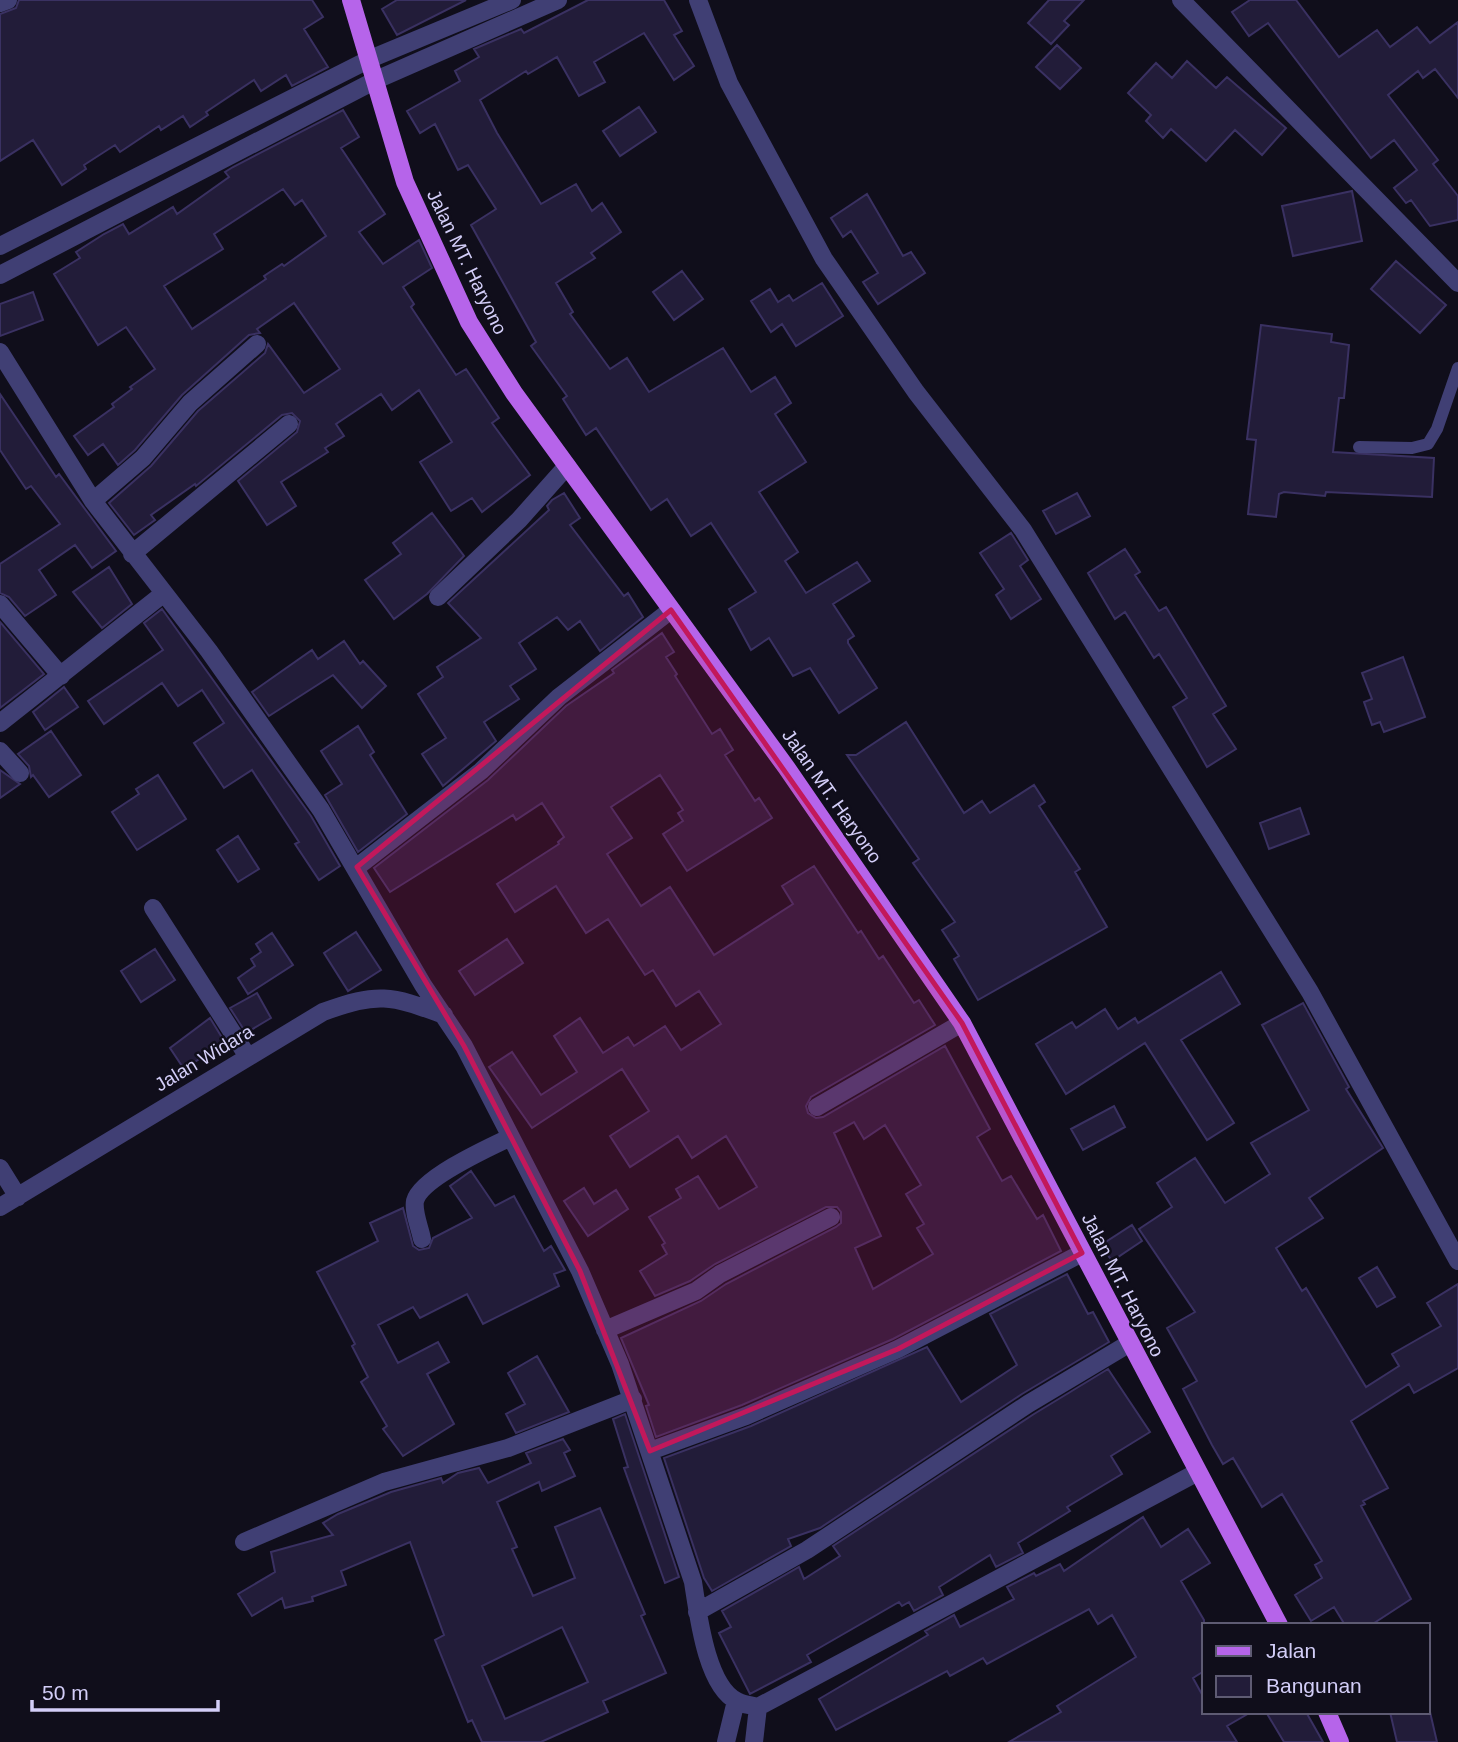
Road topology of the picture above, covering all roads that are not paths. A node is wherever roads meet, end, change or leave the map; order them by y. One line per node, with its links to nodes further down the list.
1 (8, 0): 7 (street)
2 (351, 0): 8 (main road, Jalan MT. Haryono)
3 (512, 0): 8 (street)
4 (558, 0): 9 (street)
5 (698, 0): 42 (street)
6 (1181, 0): 12 (street)
7 (0, 3)
8 (370, 59): 9 (main road, Jalan MT. Haryono); 10 (street)
9 (376, 80): 11 (street); 18 (main road, Jalan MT. Haryono)
10 (0, 246)
11 (0, 275)
12 (1458, 283)
13 (257, 344): 19 (street)
14 (0, 352): 19 (street)
15 (1458, 368): 17 (lane)
16 (289, 424): 20 (street)
17 (1360, 447)
18 (567, 466): 22 (street); 24 (main road, Jalan MT. Haryono)
19 (93, 501): 20 (street)
20 (132, 554): 21 (street)
21 (163, 594): 25 (street); 29 (street)
22 (438, 597)
23 (0, 604): 25 (street)
24 (671, 610): 29 (street); 32 (main road, Jalan MT. Haryono)
25 (61, 676): 26 (street)
26 (0, 723)
27 (0, 751): 28 (street)
28 (20, 773)
29 (357, 867): 31 (street)
30 (153, 908): 33 (street)
31 (444, 1015): 33 (street, Jalan Widara); 35 (street)
32 (962, 1023): 34 (street); 41 (main road, Jalan MT. Haryono)
33 (248, 1057): 37 (street, Jalan Widara)
34 (817, 1107)
35 (511, 1137): 40 (street); 43 (street)
36 (0, 1168): 37 (street)
37 (18, 1197): 38 (street, Jalan Widara)
38 (0, 1208)
39 (831, 1217): 43 (street)
40 (422, 1239)
41 (1082, 1252): 44 (main road, Jalan MT. Haryono); 46 (street)
42 (1458, 1261)
43 (605, 1330): 45 (street)
44 (1130, 1343): 47 (main road, Jalan MT. Haryono); 49 (street)
45 (633, 1399): 46 (street); 48 (street)
46 (650, 1451): 49 (street)
47 (1196, 1472): 50 (main road, Jalan MT. Haryono); 52 (street)
48 (244, 1542)
49 (697, 1612): 51 (street)
50 (1278, 1623)
51 (736, 1701): 52 (street); 54 (street)
52 (758, 1707): 55 (street)
53 (1328, 1714): 56 (main road)
54 (726, 1742)
55 (754, 1742)
56 (1340, 1742)

